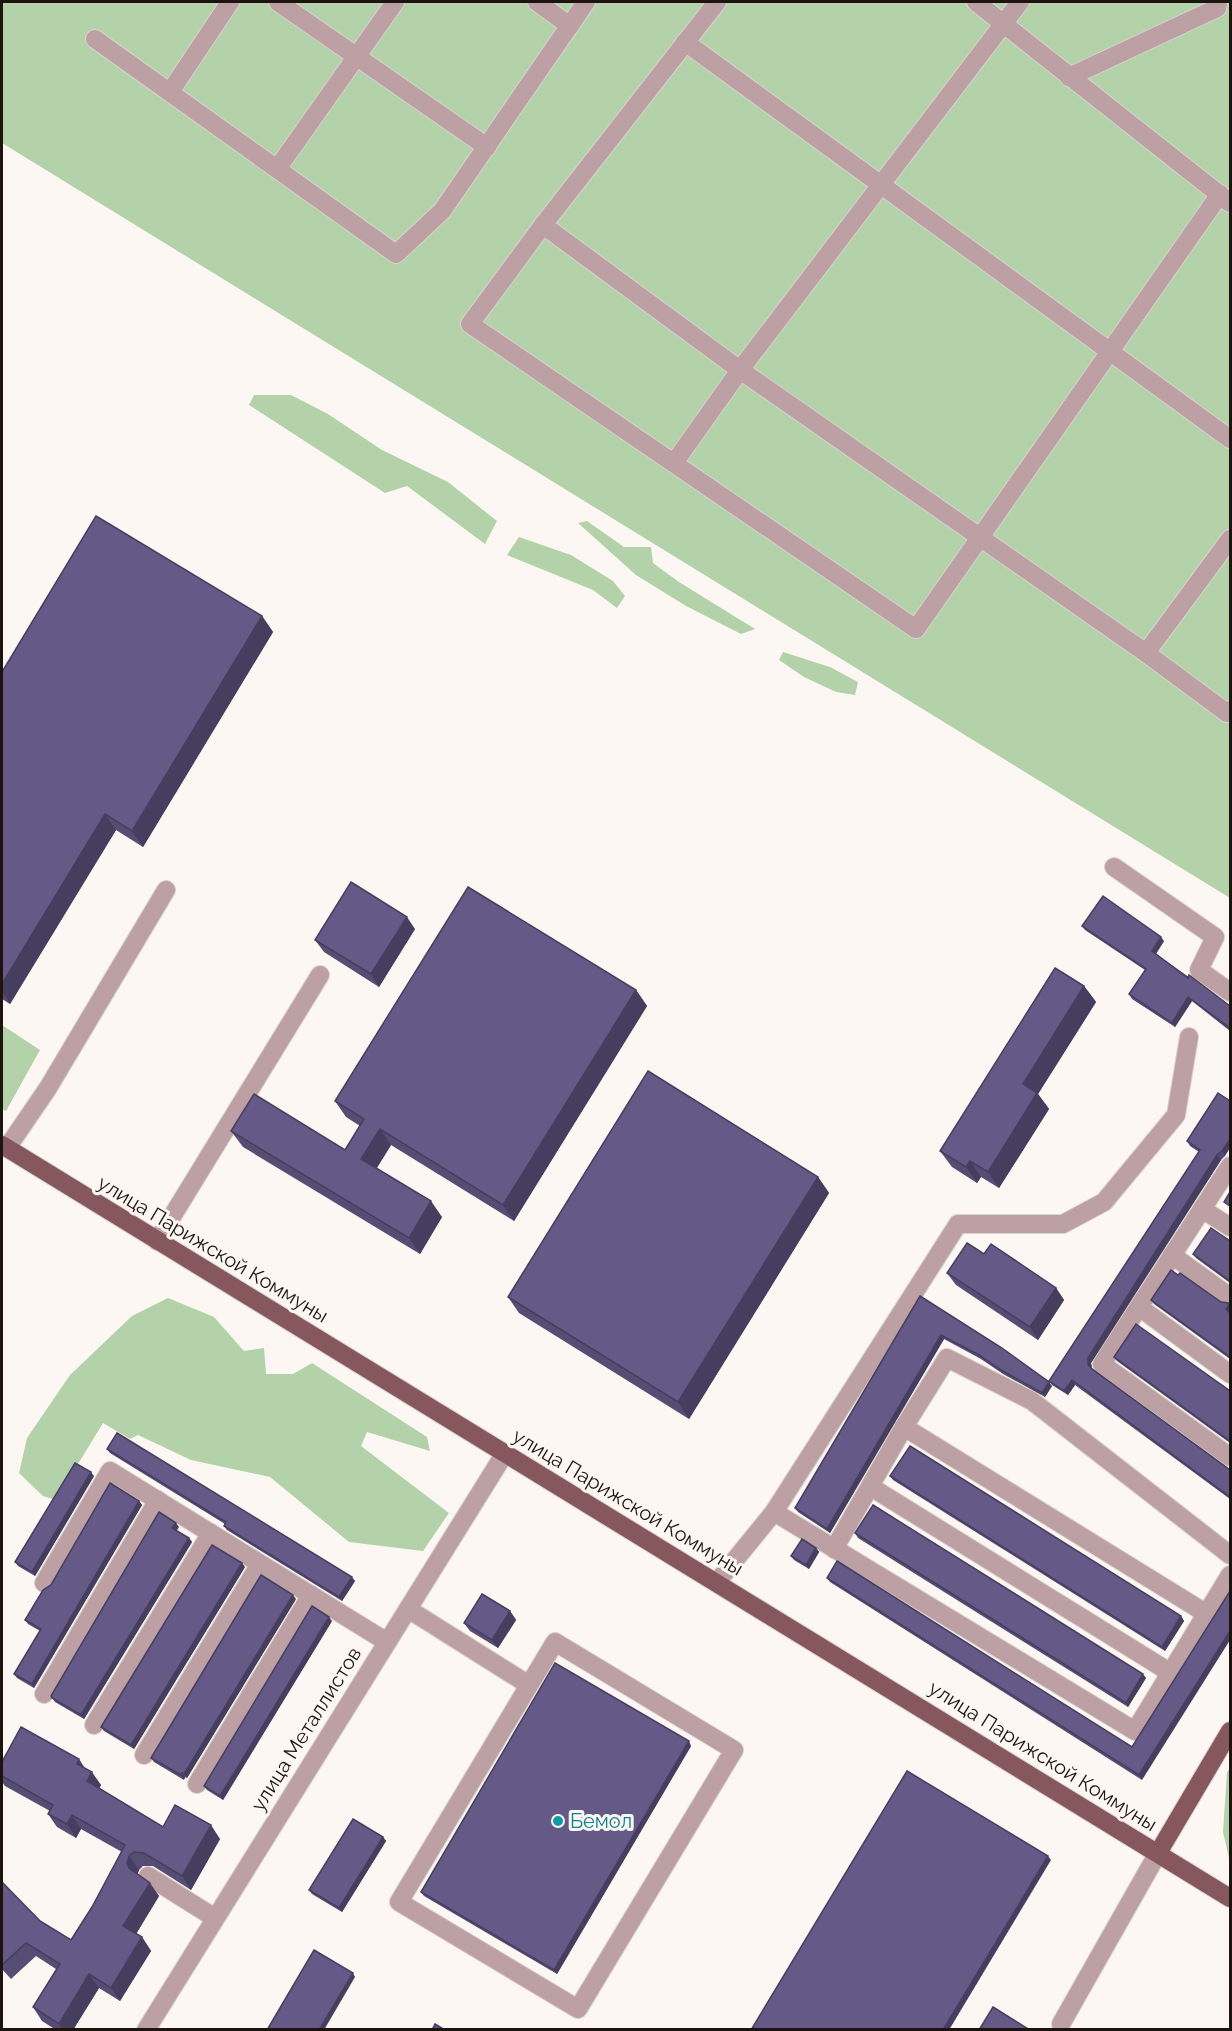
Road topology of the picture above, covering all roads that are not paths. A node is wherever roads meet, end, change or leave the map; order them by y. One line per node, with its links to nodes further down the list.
1 (230, 2): 16 (street)
2 (278, 2): 14 (street)
3 (394, 2): 14 (street)
4 (537, 2): 11 (street)
5 (586, 2): 11 (street)
6 (717, 2): 13 (street)
7 (976, 2): 10 (street)
8 (1020, 2): 10 (street)
9 (1218, 2): 15 (street)
10 (1002, 23): 15 (street); 19 (street)
11 (570, 26): 17 (street)
12 (95, 39): 16 (street)
13 (685, 42): 19 (street); 21 (street)
14 (356, 56): 17 (street); 18 (street)
15 (1069, 76): 20 (street)
16 (170, 92): 18 (street)
17 (487, 147): 18 (street)
18 (278, 169)
19 (881, 184): 22 (street); 23 (street)
20 (1225, 199): 22 (street)
21 (543, 225): 23 (street); 25 (street)
22 (1110, 352): 24 (street); 26 (street)
23 (740, 370): 25 (street); 26 (street)
24 (1230, 439)
25 (674, 463): 26 (street)
26 (980, 537): 28 (street)
27 (1230, 539): 28 (street)
28 (1146, 653): 29 (street)
29 (1230, 710)
30 (1114, 867): 33 (street)
31 (166, 890): 35 (street)
32 (320, 975): 39 (street)
33 (1230, 992)
34 (1189, 1037): 49 (street)
35 (4, 1147): 39 (main road, улица Парижской Коммуны)
36 (1230, 1166): 37 (street)
37 (1202, 1209): 38 (street); 40 (street)
38 (1230, 1227)
39 (157, 1241): 45 (main road, улица Парижской Коммуны)
40 (1173, 1255): 41 (street); 42 (street)
41 (1230, 1297)
42 (1139, 1306): 43 (street); 46 (street)
43 (1230, 1374)
44 (904, 1426): 47 (street); 52 (street); 59 (street)
45 (505, 1453): 56 (main road, улица Парижской Коммуны); 58 (street, улица Металлистов)
46 (1230, 1456)
47 (871, 1486): 51 (street); 61 (street)
48 (158, 1500): 50 (street); 55 (street); 63 (street)
49 (774, 1512): 51 (street); 56 (street)
50 (211, 1533): 53 (street); 64 (street)
51 (834, 1549): 61 (street)
52 (1230, 1555)
53 (260, 1564): 57 (street); 66 (street)
54 (1230, 1575): 59 (street)
55 (44, 1582)
56 (717, 1582): 68 (main road, улица Парижской Коммуны)
57 (311, 1595): 60 (street); 67 (street)
58 (408, 1609): 60 (street, улица Металлистов); 62 (street)
59 (1207, 1614): 61 (street)
60 (387, 1642): 71 (street, улица Металлистов)
61 (1171, 1673)
62 (529, 1684): 62 (street)
63 (44, 1694)
64 (94, 1725)
65 (1230, 1731): 68 (main road)
66 (144, 1755)
67 (197, 1784)
68 (1158, 1853): 70 (main road, улица Парижской Коммуны); 72 (street)
69 (148, 1876): 71 (street)
70 (1230, 1898)
71 (216, 1918): 73 (street, улица Металлистов)
72 (1061, 2025)
73 (146, 2030)

